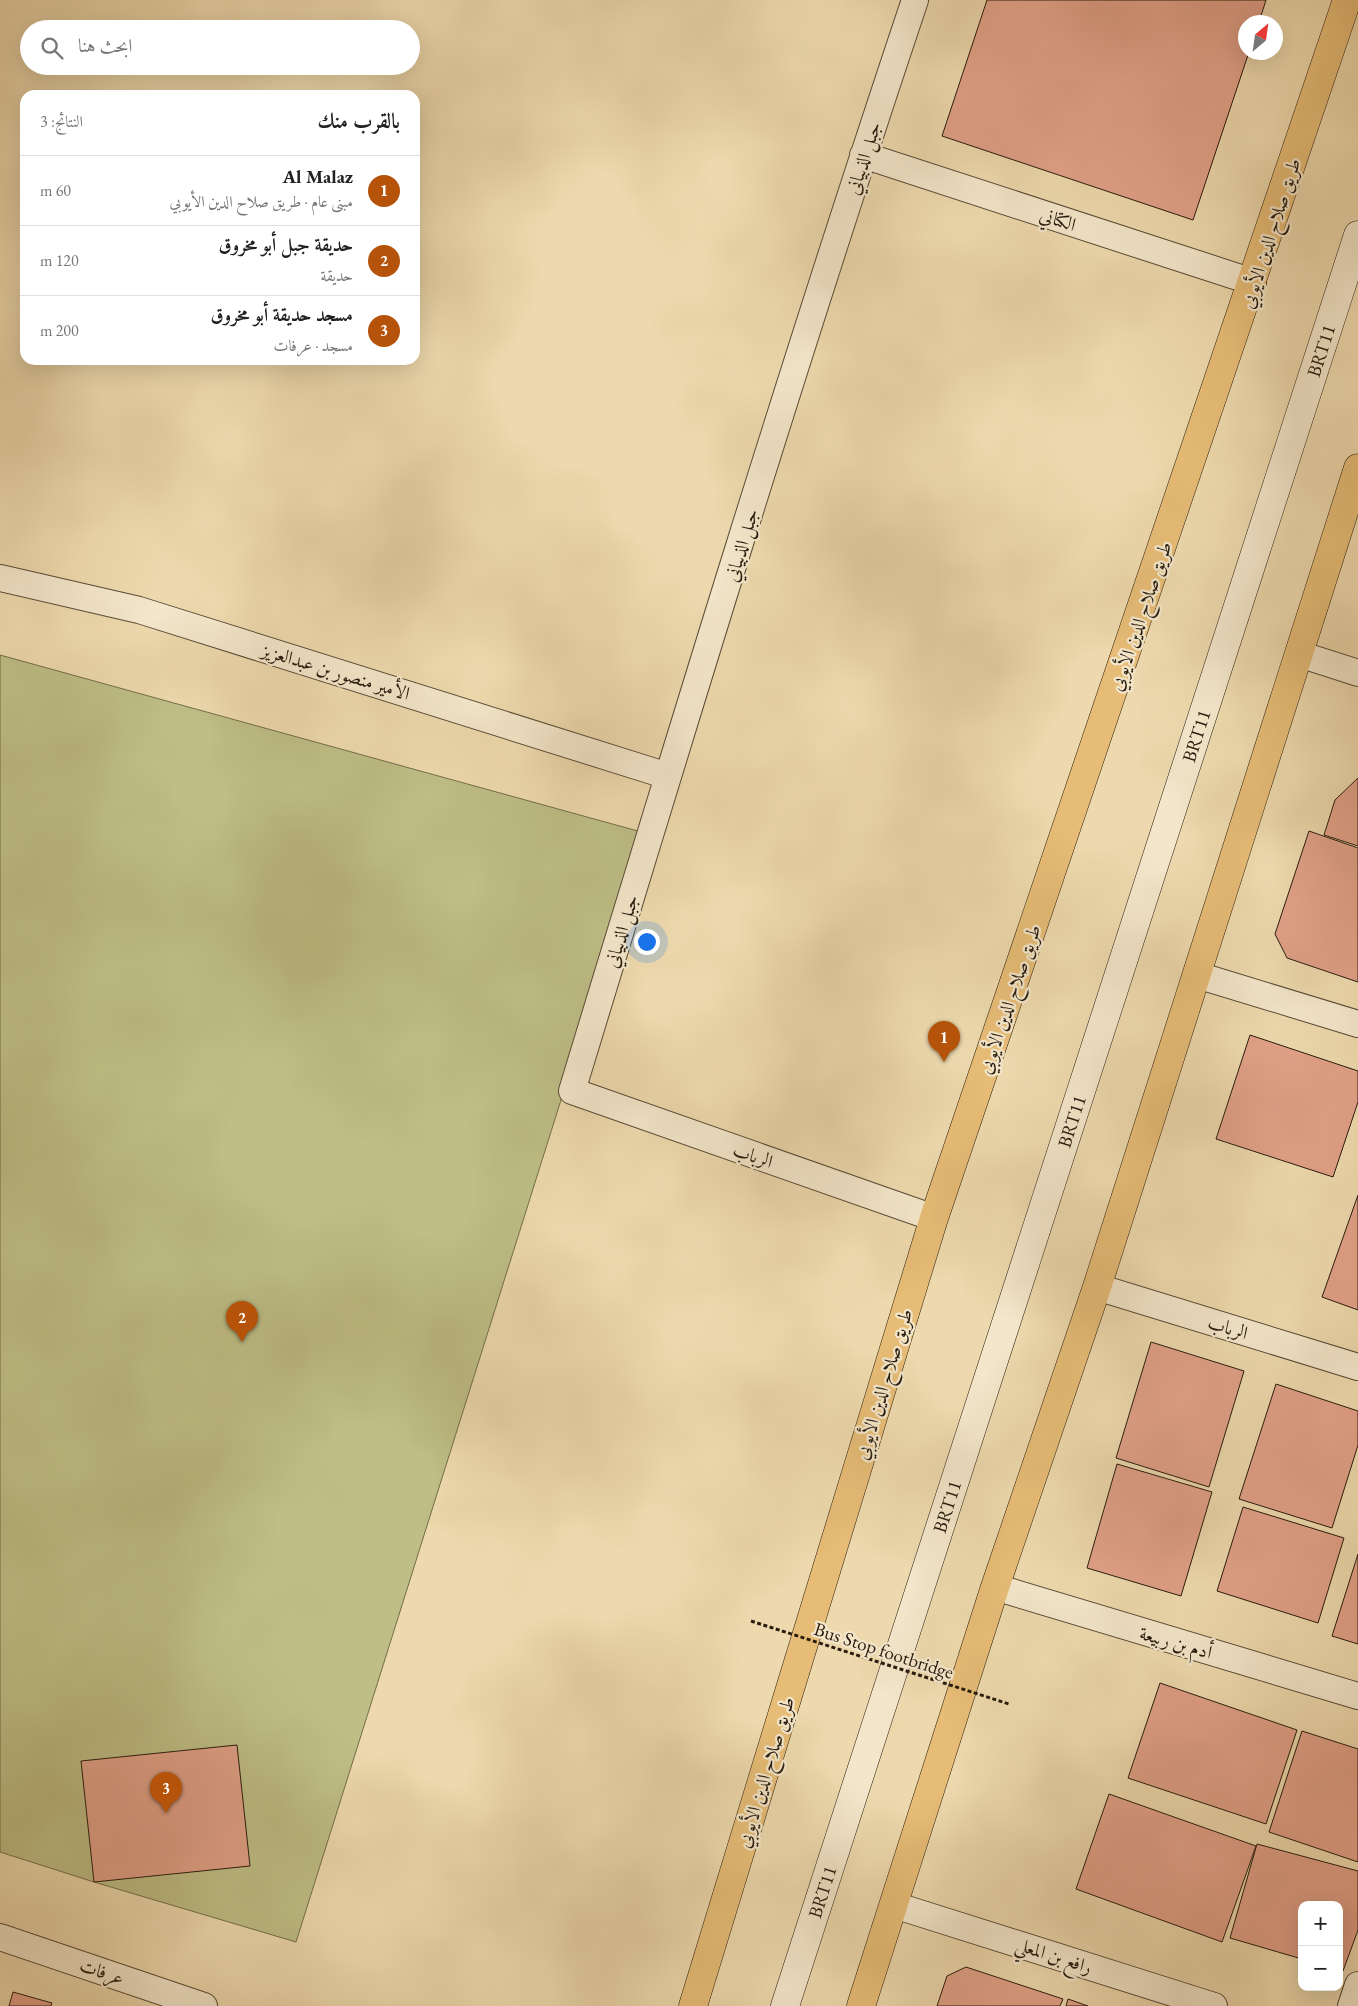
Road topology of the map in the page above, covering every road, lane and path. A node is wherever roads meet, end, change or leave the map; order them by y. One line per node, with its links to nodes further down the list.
1 (915, 0): 3 (street, جبل الذبياني)
2 (1347, 0): 5 (main road, طريق صلاح الدين الأيوبي)
3 (864, 155): 5 (street, الكتاني); 10 (street, جبل الذبياني)
4 (1358, 235): 26 (main road, BRT11)
5 (1254, 282): 14 (main road, طريق صلاح الدين الأيوبي)
6 (1358, 468): 8 (main road)
7 (0, 578): 10 (street, الأمير منصور بن عبدالعزيز)
8 (1299, 654): 9 (street); 11 (main road)
9 (1358, 673)
10 (668, 776): 13 (street, جبل الذبياني)
11 (1197, 975): 12 (street); 15 (main road)
12 (1358, 1024)
13 (572, 1091): 14 (street, الرباب)
14 (934, 1218): 25 (main road, طريق صلاح الدين الأيوبي)
15 (1097, 1287): 16 (street, الرباب); 17 (main road)
16 (1358, 1367)
17 (995, 1586): 19 (street, أدم بن ربيعة); 21 (main road)
18 (751, 1622): 20 (path, Bus Stop footbridge, bridge)
19 (1358, 1696)
20 (1009, 1704)
21 (894, 1906): 27 (main road); 28 (street, رافع بن المعلي)
22 (0, 1936): 24 (street, عرفات)
23 (1358, 1985): 29 (street)
24 (204, 2006)
25 (693, 2006)
26 (785, 2006)
27 (861, 2006)
28 (1214, 2006)
29 (1351, 2006)

